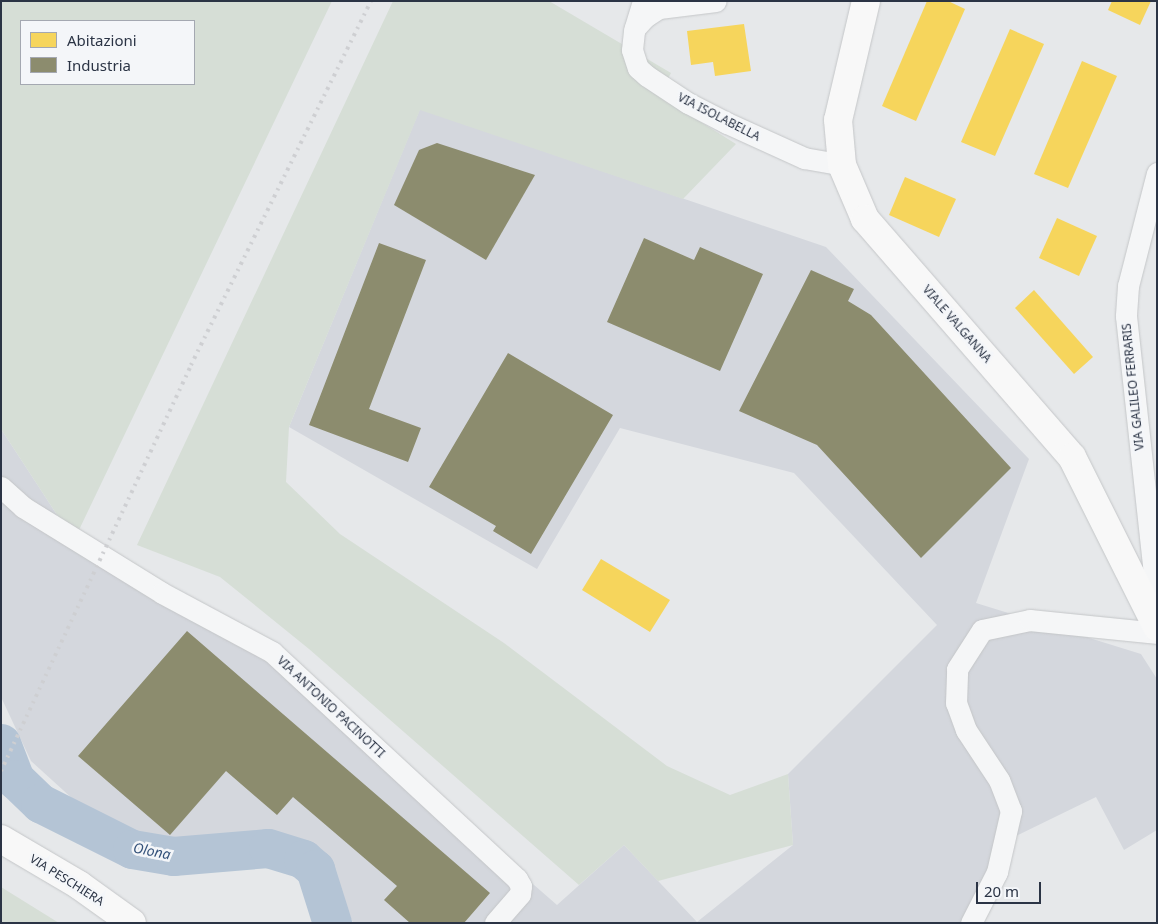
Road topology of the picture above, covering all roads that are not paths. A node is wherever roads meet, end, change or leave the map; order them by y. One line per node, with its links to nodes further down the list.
1 (643, 1): 4 (street, VIA ISOLABELLA)
2 (716, 1): 4 (street)
3 (866, 1): 5 (main road, VIALE VALGANNA)
4 (634, 31): 5 (street, VIA ISOLABELLA)
5 (842, 165): 9 (main road, VIALE VALGANNA)
6 (1157, 174): 8 (street, VIA GALILEO FERRARIS)
7 (1, 487): 13 (street, VIA ANTONIO PACINOTTI)
8 (1157, 603)
9 (1157, 627)
10 (1157, 633): 14 (street)
11 (1, 839): 12 (main road, VIA PESCHIERA)
12 (132, 923)
13 (495, 923)
14 (971, 923)

